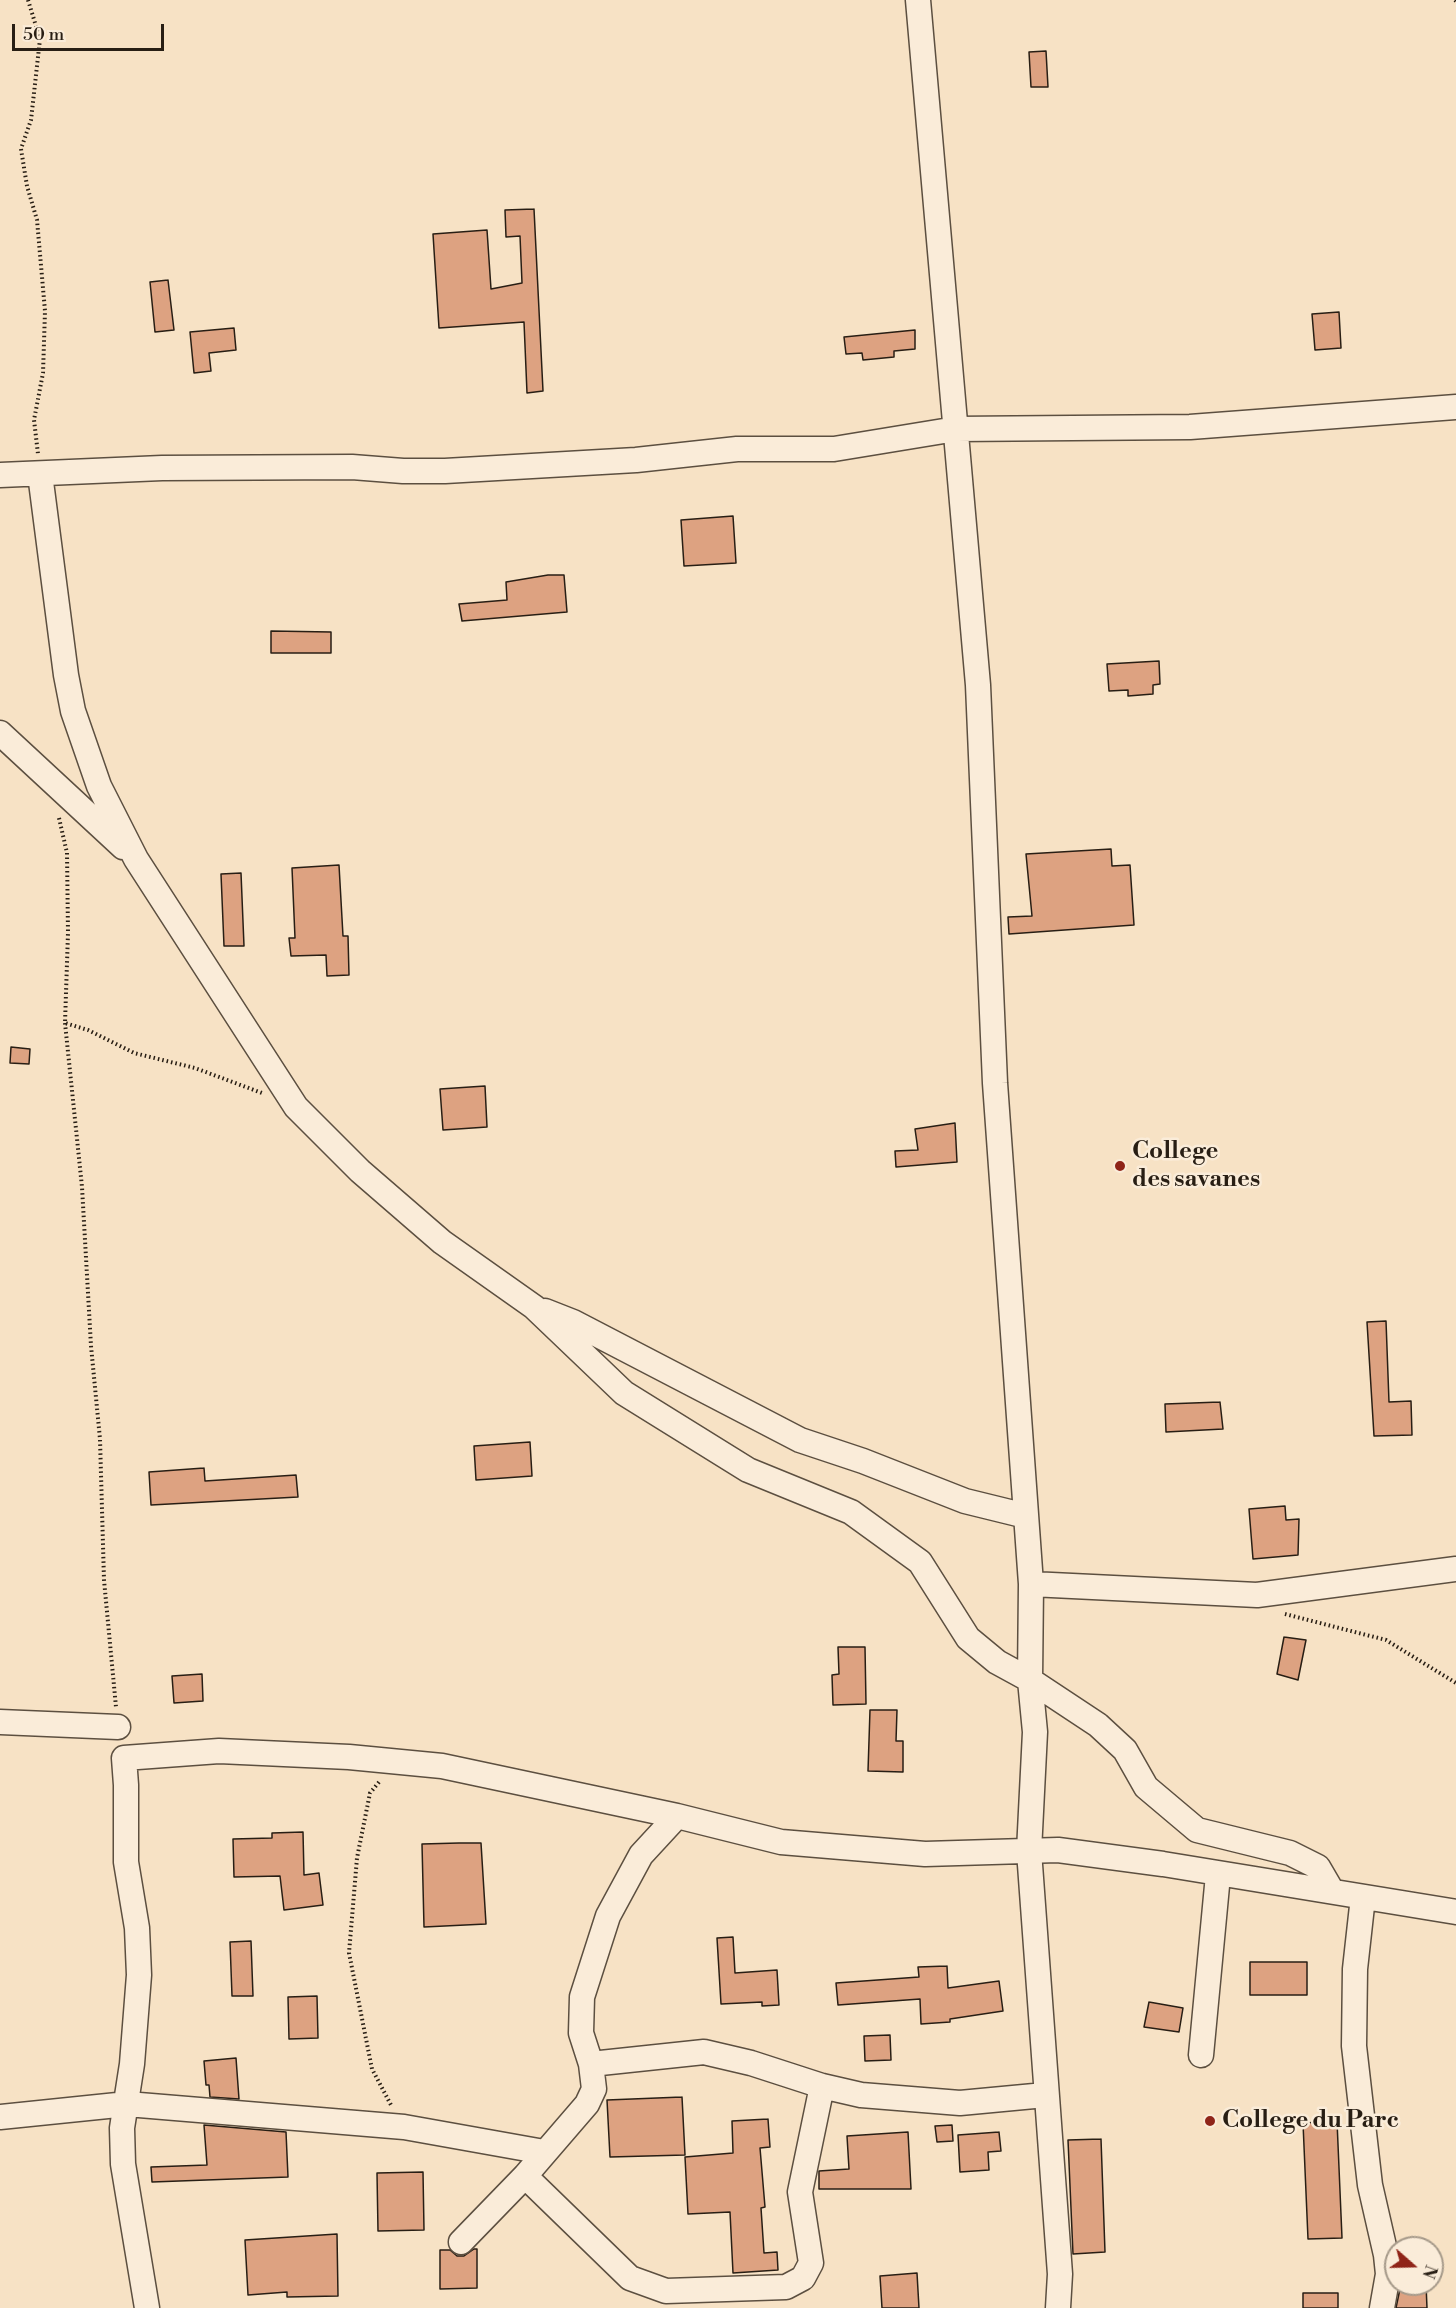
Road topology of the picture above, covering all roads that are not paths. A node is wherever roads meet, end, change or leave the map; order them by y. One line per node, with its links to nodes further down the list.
1 (918, 0): 3 (street)
2 (1456, 407): 3 (street)
3 (956, 429): 4 (street); 9 (street)
4 (40, 474): 5 (street); 7 (street)
5 (0, 476)
6 (0, 733): 7 (street)
7 (136, 859): 8 (street)
8 (534, 1307): 9 (street); 12 (street)
9 (1026, 1516): 11 (street)
10 (1456, 1569): 11 (street)
11 (1031, 1584): 12 (street)
12 (1030, 1680): 16 (street); 18 (street)
13 (0, 1722): 14 (street)
14 (118, 1727)
15 (677, 1816): 16 (street); 22 (street); 25 (street)
16 (1029, 1851): 17 (street); 24 (street)
17 (1218, 1875): 18 (street); 21 (street)
18 (1332, 1891): 19 (street)
19 (1363, 1898): 20 (street); 32 (street)
20 (1456, 1912)
21 (1201, 2055)
22 (591, 2064): 23 (street); 27 (street)
23 (822, 2086): 24 (street); 28 (street)
24 (1045, 2095): 31 (street)
25 (127, 2104): 26 (street); 27 (street); 30 (street)
26 (0, 2117)
27 (544, 2152): 28 (street)
28 (525, 2176): 29 (street)
29 (461, 2242)
30 (147, 2308)
31 (1058, 2308)
32 (1382, 2308)

